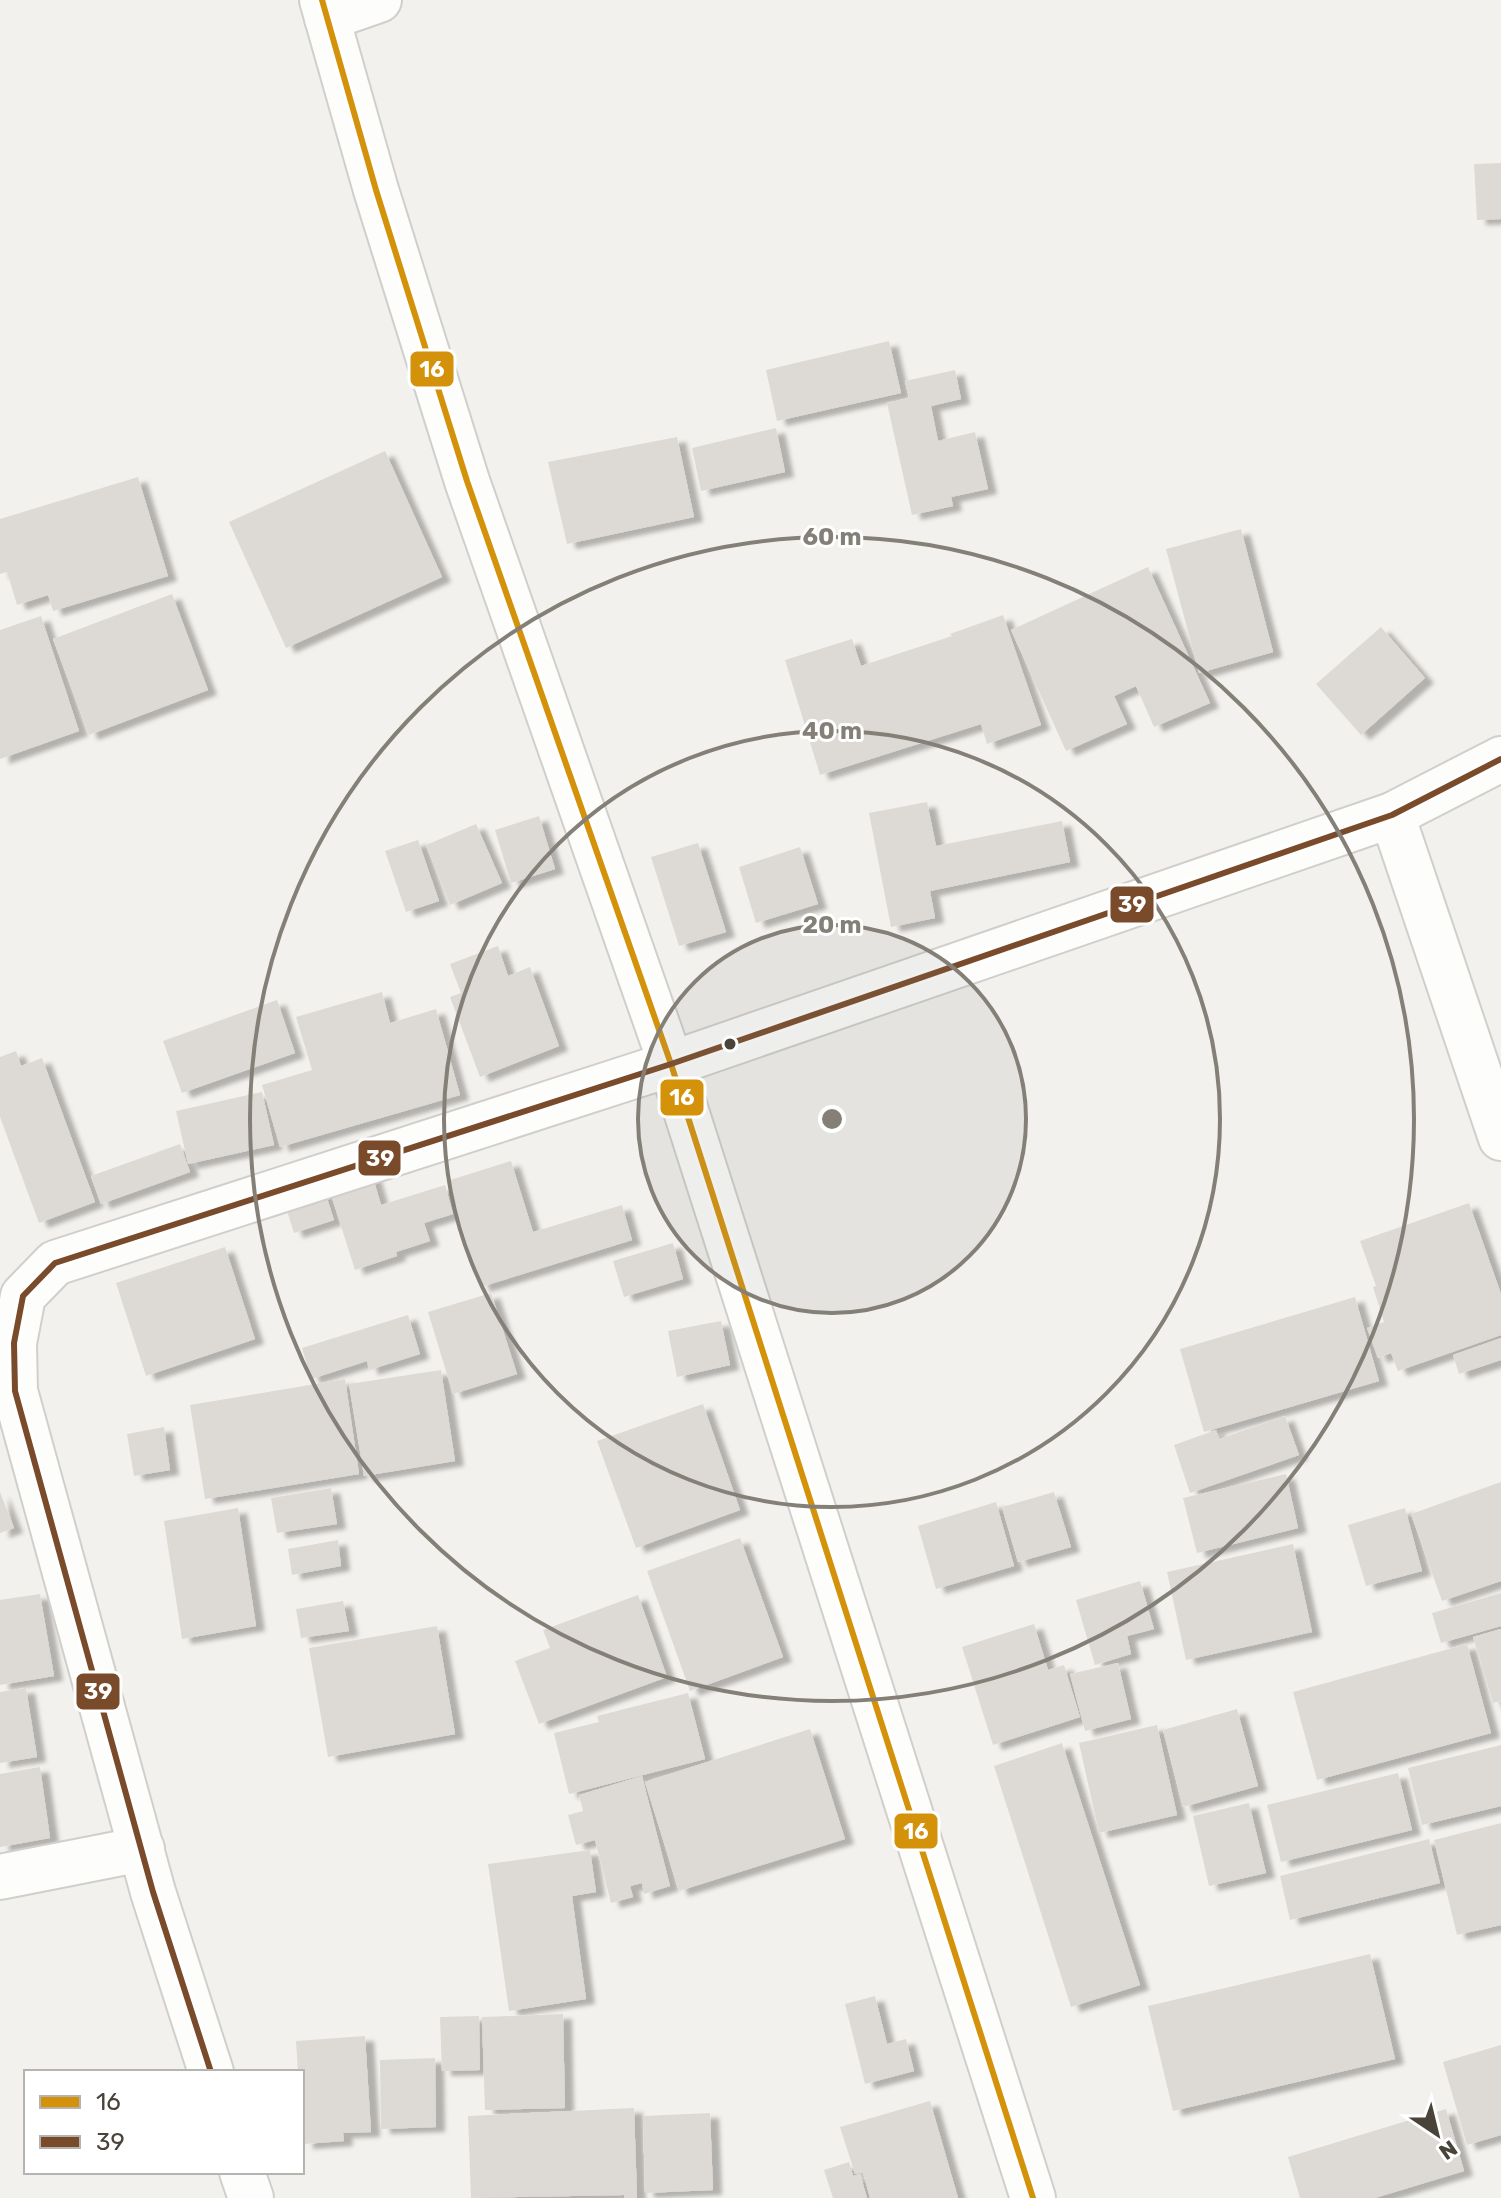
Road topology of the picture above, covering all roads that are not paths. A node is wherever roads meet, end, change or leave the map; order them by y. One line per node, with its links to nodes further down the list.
1 (379, 0): 2 (street)
2 (325, 9): 5 (street)
3 (1501, 759): 4 (street)
4 (1392, 815): 5 (street); 6 (street)
5 (671, 1064): 7 (street); 13 (street)
6 (1501, 1138)
7 (12, 1299): 8 (street)
8 (142, 1849): 9 (street); 10 (street)
9 (0, 1877)
10 (210, 2070)
11 (243, 2174): 12 (street)
12 (251, 2198)
13 (1033, 2198)

